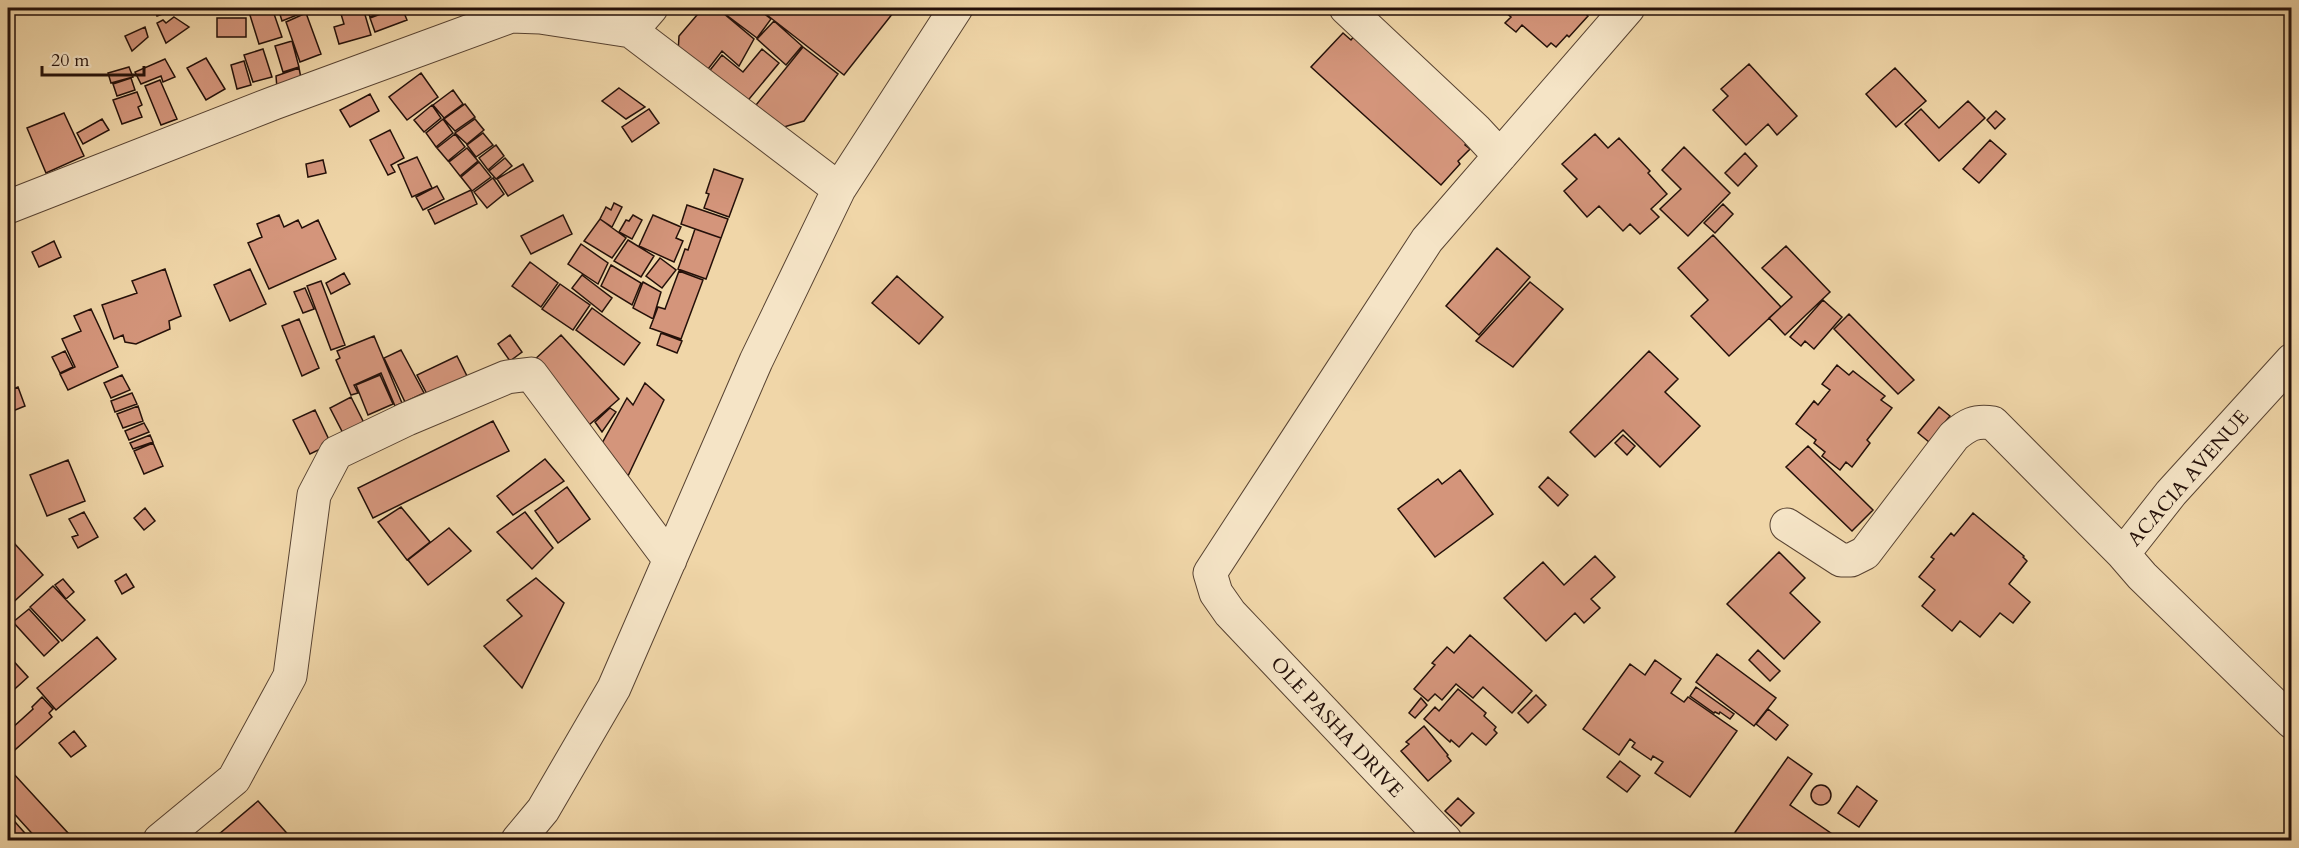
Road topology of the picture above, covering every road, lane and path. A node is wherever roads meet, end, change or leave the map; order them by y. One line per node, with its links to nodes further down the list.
1 (956, 8): 6 (street)
2 (1346, 8): 5 (street)
3 (1628, 8): 5 (street)
4 (641, 20): 6 (street); 7 (street)
5 (1500, 156): 15 (street, OLE PASHA DRIVE)
6 (839, 189): 11 (street)
7 (8, 207)
8 (2292, 360): 10 (street, ACACIA AVENUE)
9 (1787, 525): 10 (street)
10 (2123, 554): 12 (street, ACACIA AVENUE)
11 (670, 560): 13 (street); 14 (street)
12 (2292, 722)
13 (160, 840)
14 (518, 840)
15 (1445, 840)

